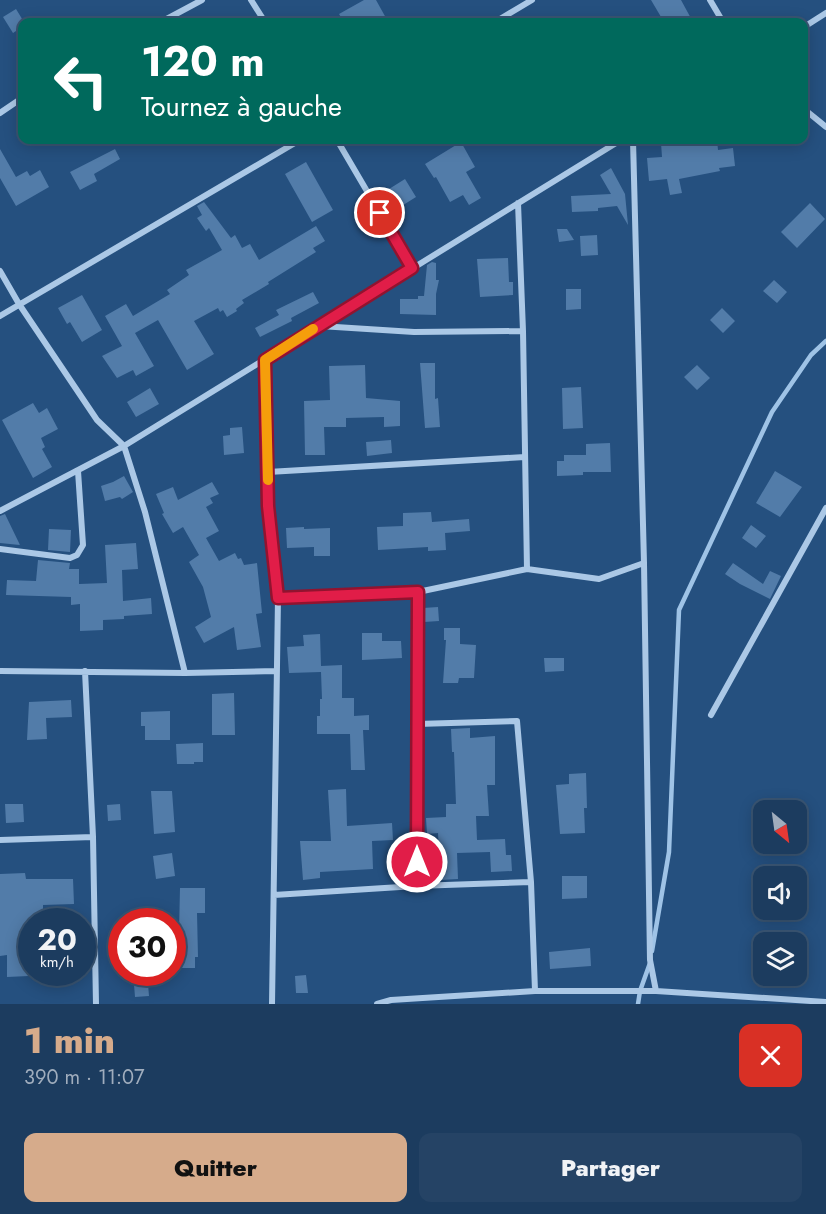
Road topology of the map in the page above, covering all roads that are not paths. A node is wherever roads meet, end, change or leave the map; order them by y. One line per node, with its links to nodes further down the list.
1 (202, 0): 6 (street)
2 (251, 0): 7 (street)
3 (532, 0): 8 (street)
4 (710, 0): 9 (street)
5 (826, 13): 10 (street)
6 (168, 18)
7 (262, 18)
8 (502, 18)
9 (721, 18)
10 (808, 24)
11 (18, 101): 13 (street)
12 (808, 112): 14 (street)
13 (0, 113)
14 (826, 127)
15 (293, 144): 22 (street)
16 (339, 144): 20 (street)
17 (614, 144): 19 (street)
18 (633, 144): 34 (street)
19 (518, 203): 20 (street); 25 (street)
20 (412, 268): 24 (street)
21 (0, 271): 22 (street)
22 (19, 304): 23 (street); 27 (street)
23 (0, 316)
24 (319, 326): 25 (street); 26 (street)
25 (523, 331): 28 (street)
26 (265, 360): 27 (street); 30 (street)
27 (124, 446): 29 (street); 41 (street)
28 (525, 457): 30 (street); 35 (street)
29 (78, 471): 32 (street); 33 (street)
30 (268, 472): 37 (street)
31 (826, 508): 42 (street)
32 (0, 511)
33 (0, 549)
34 (644, 563): 35 (street); 49 (street)
35 (527, 569): 36 (street)
36 (418, 592): 37 (street); 43 (street)
37 (278, 598): 40 (street)
38 (0, 671): 39 (street)
39 (85, 671): 41 (street); 44 (street)
40 (276, 671): 41 (street); 48 (street)
41 (185, 673)
42 (711, 715)
43 (417, 724): 46 (street); 47 (street)
44 (93, 837): 45 (street); 52 (street)
45 (0, 840)
46 (531, 882): 47 (street); 50 (street)
47 (416, 886): 48 (street)
48 (274, 895): 53 (street)
49 (656, 991): 50 (street); 51 (street)
50 (535, 992): 54 (street)
51 (826, 1002)
52 (96, 1004)
53 (272, 1004)
54 (377, 1004)

